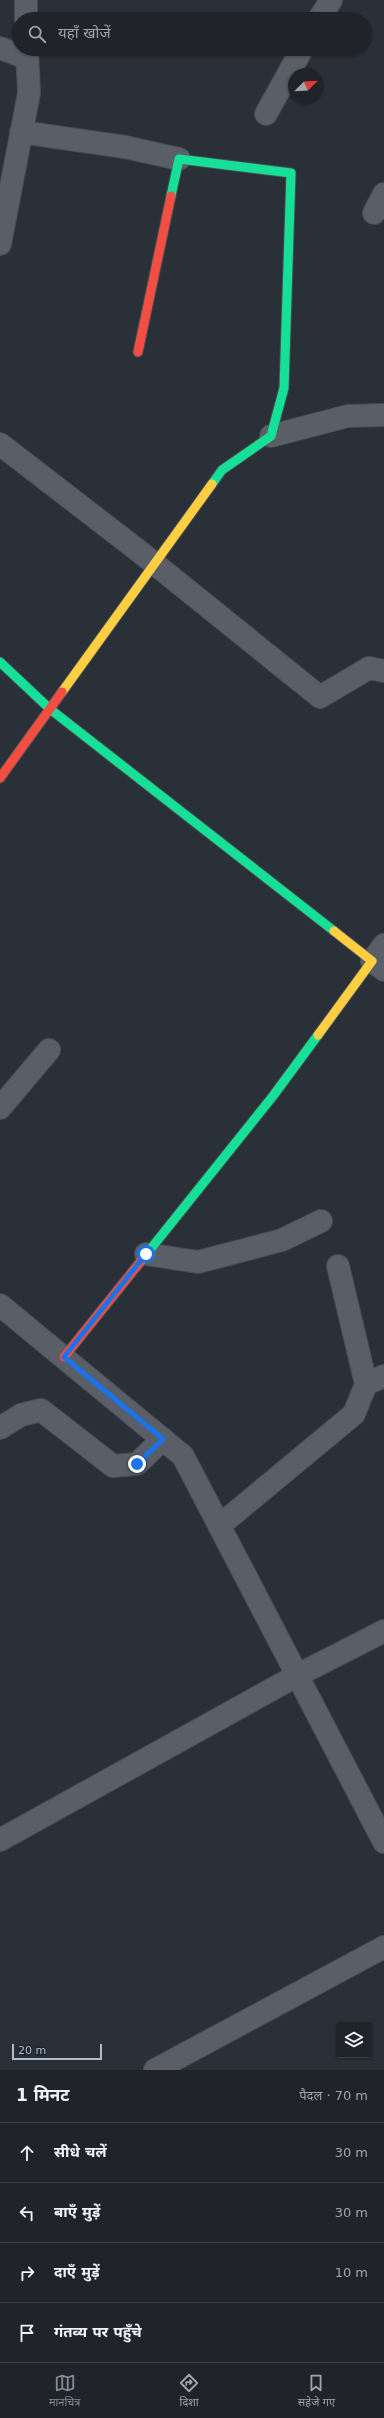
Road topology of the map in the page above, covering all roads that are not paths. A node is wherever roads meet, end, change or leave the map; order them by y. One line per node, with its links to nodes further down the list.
1 (26, 0): 3 (street)
2 (331, 0): 4 (street)
3 (26, 12)
4 (323, 12)
5 (0, 48): 6 (street)
6 (12, 50)
7 (27, 56): 10 (street)
8 (298, 56): 9 (street)
9 (266, 114)
10 (21, 132): 11 (street); 12 (street)
11 (179, 160): 13 (street); 15 (street)
12 (1, 234)
13 (138, 352)
14 (384, 415): 15 (street)
15 (271, 436): 17 (street)
16 (0, 444): 17 (street)
17 (155, 564): 19 (street); 20 (street)
18 (0, 662): 20 (street)
19 (384, 671)
20 (50, 709): 21 (street); 22 (street)
21 (0, 778)
22 (380, 959): 26 (street)
23 (49, 1050): 24 (street)
24 (0, 1108)
25 (320, 1221): 26 (street)
26 (146, 1254): 29 (street)
27 (338, 1266): 30 (street)
28 (0, 1305): 29 (street)
29 (64, 1357): 32 (street)
30 (375, 1380): 33 (street)
31 (0, 1428): 32 (street)
32 (163, 1439): 33 (street)
33 (219, 1526): 35 (street)
34 (384, 1631): 35 (street)
35 (296, 1676): 36 (street); 37 (street)
36 (0, 1840)
37 (384, 1842)
38 (384, 1947): 39 (street)
39 (155, 2070)

